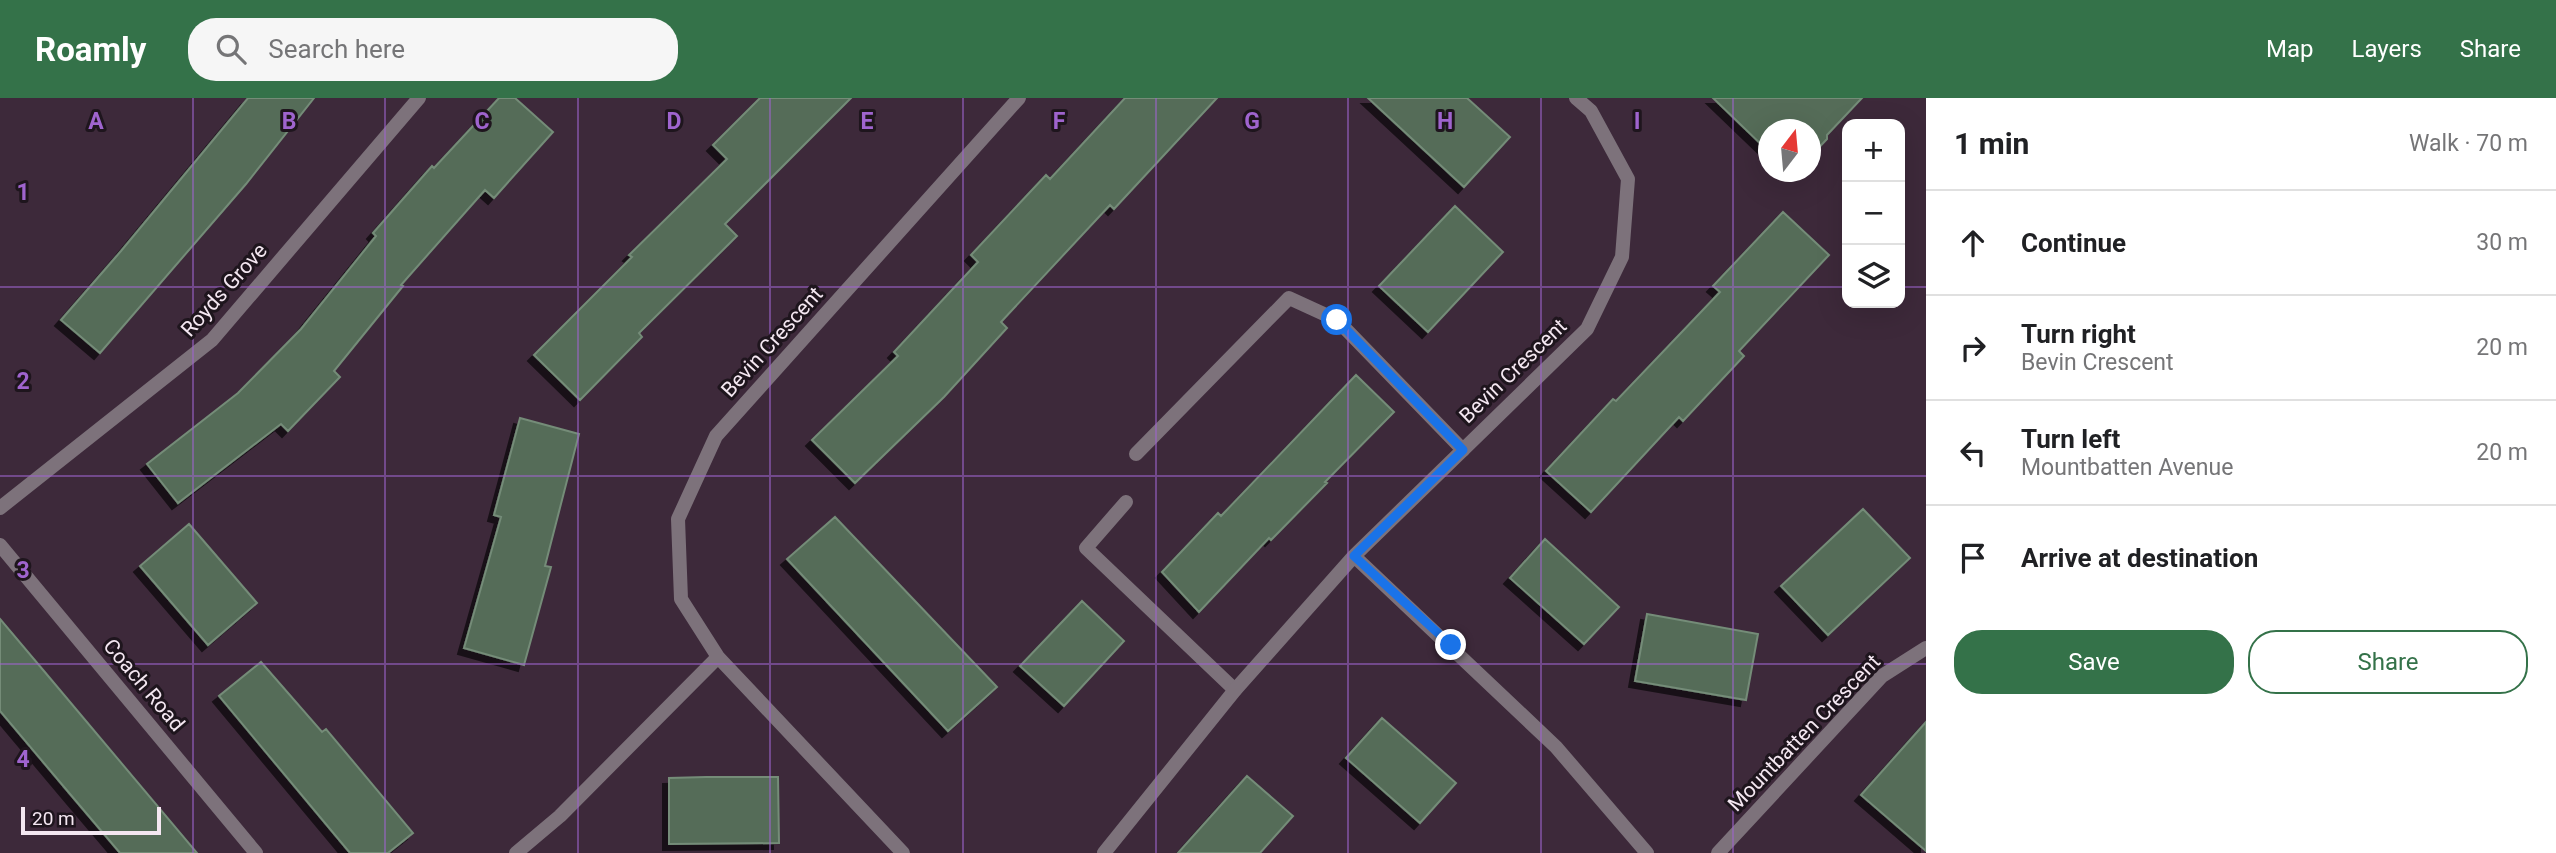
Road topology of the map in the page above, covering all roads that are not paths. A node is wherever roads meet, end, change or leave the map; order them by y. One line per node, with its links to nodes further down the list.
1 (419, 98): 7 (street, Royds Grove)
2 (1019, 98): 11 (street, Bevin Crescent)
3 (1576, 98): 4 (street, Bevin Crescent)
4 (1463, 450): 5 (street); 9 (street, Bevin Crescent)
5 (1136, 454)
6 (1126, 502): 12 (street)
7 (0, 508)
8 (0, 545): 13 (street, Coach Road)
9 (1354, 556): 12 (street, Bevin Crescent); 17 (street)
10 (1926, 648): 18 (street, Mountbatten Crescent)
11 (718, 657): 14 (street); 15 (street, Bevin Crescent)
12 (1235, 690): 16 (street, Bevin Crescent)
13 (256, 853)
14 (516, 853)
15 (903, 853)
16 (1104, 853)
17 (1647, 853)
18 (1718, 853)

